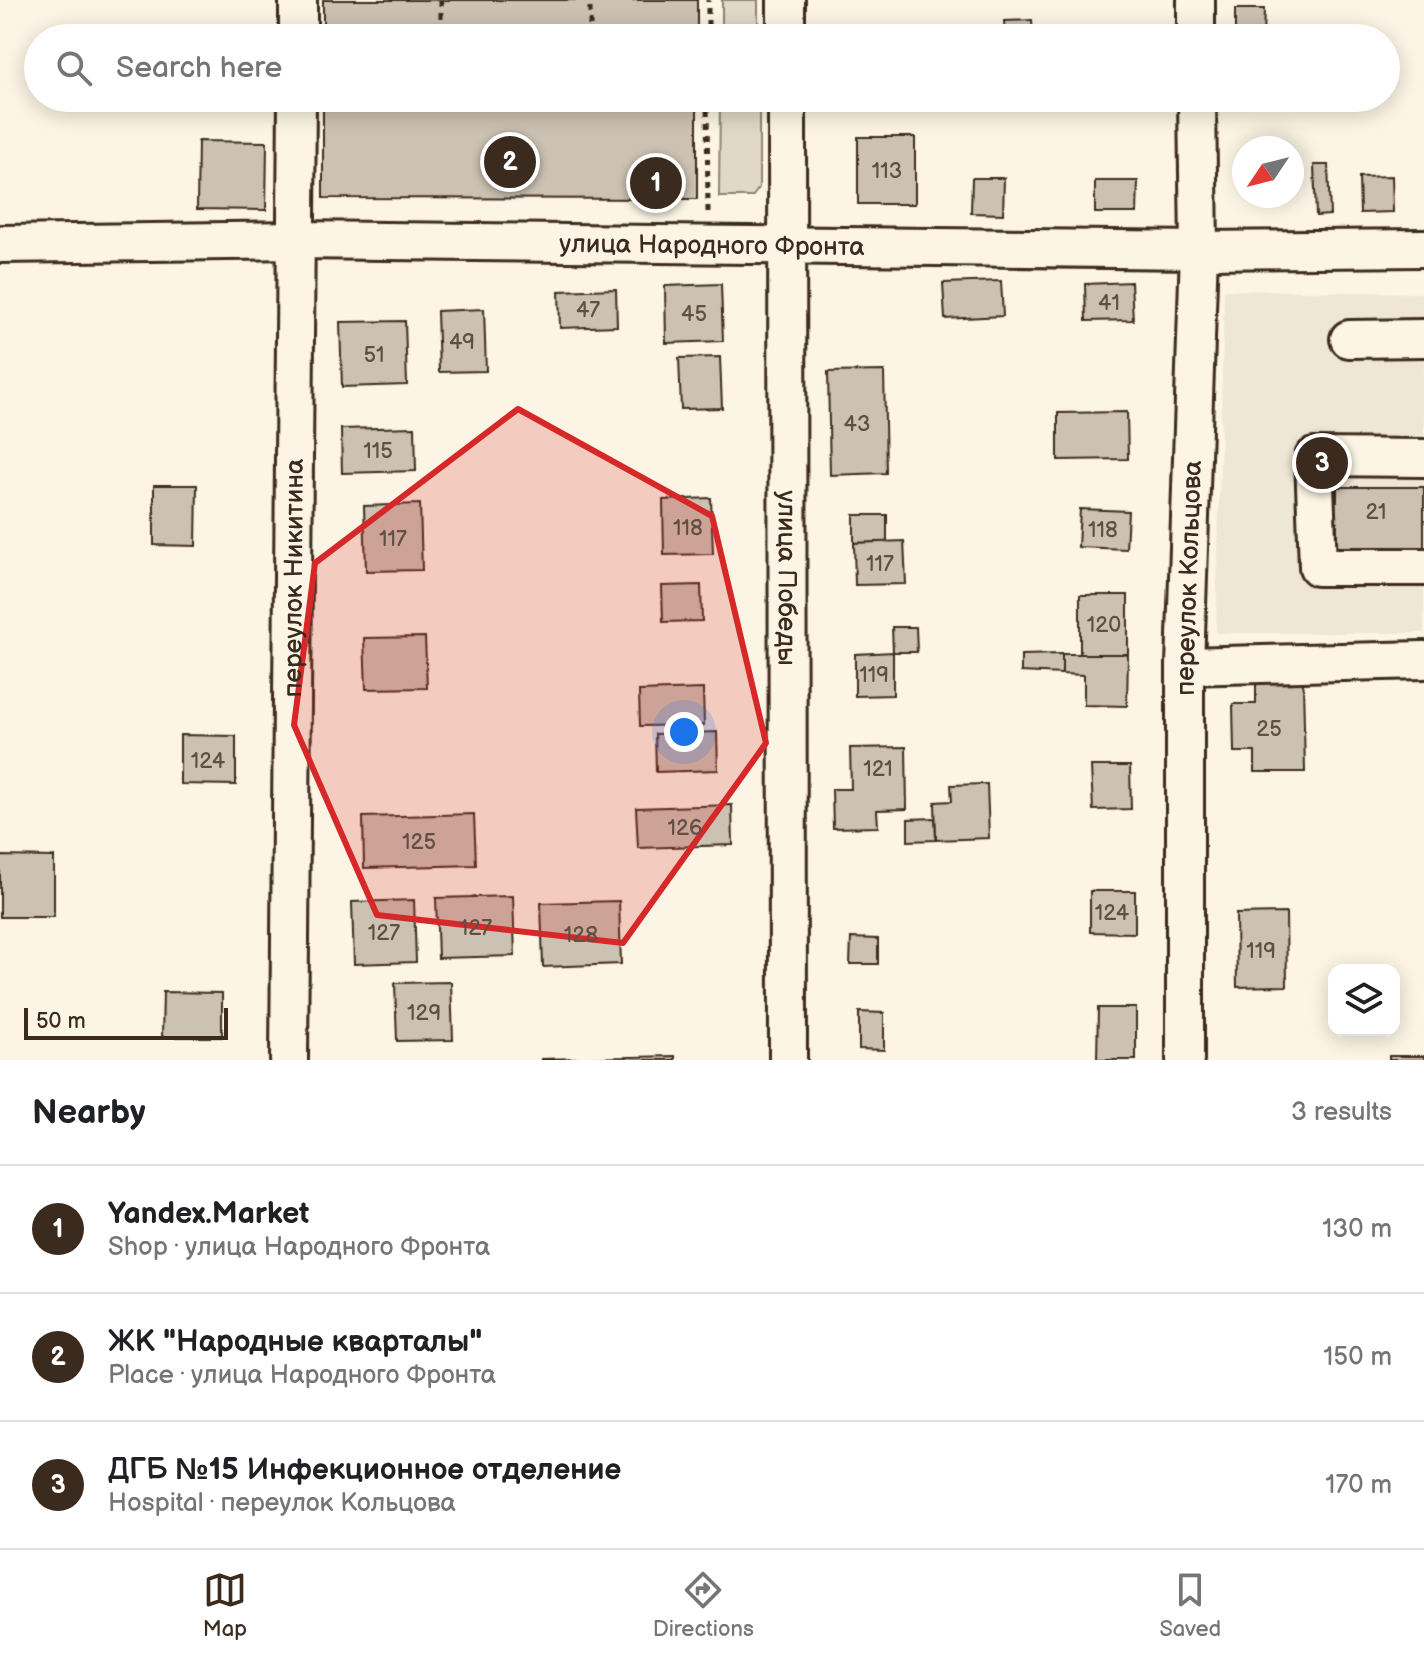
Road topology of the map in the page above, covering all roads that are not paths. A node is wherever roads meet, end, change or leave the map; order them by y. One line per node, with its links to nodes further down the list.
1 (298, 0): 4 (street)
2 (786, 0): 5 (street)
3 (1196, 0): 6 (street)
4 (298, 24)
5 (786, 24)
6 (1196, 24)
7 (297, 112): 10 (street, переулок Никитина)
8 (787, 112): 12 (street, улица Победы)
9 (1197, 112): 14 (street, переулок Кольцова)
10 (296, 240): 11 (street, улица Народного Фронта); 12 (street, улица Народного Фронта); 21 (street, переулок Никитина)
11 (0, 244)
12 (787, 245): 14 (street, улица Народного Фронта); 22 (street, улица Победы)
13 (1424, 248): 14 (street, улица Народного Фронта)
14 (1199, 250): 20 (street, переулок Кольцова)
15 (1424, 338): 16 (street)
16 (1349, 339)
17 (1424, 458): 18 (street)
18 (1424, 567)
19 (1424, 660): 20 (street)
20 (1185, 666): 23 (street, переулок Кольцова)
21 (289, 1060)
22 (788, 1060)
23 (1185, 1060)

